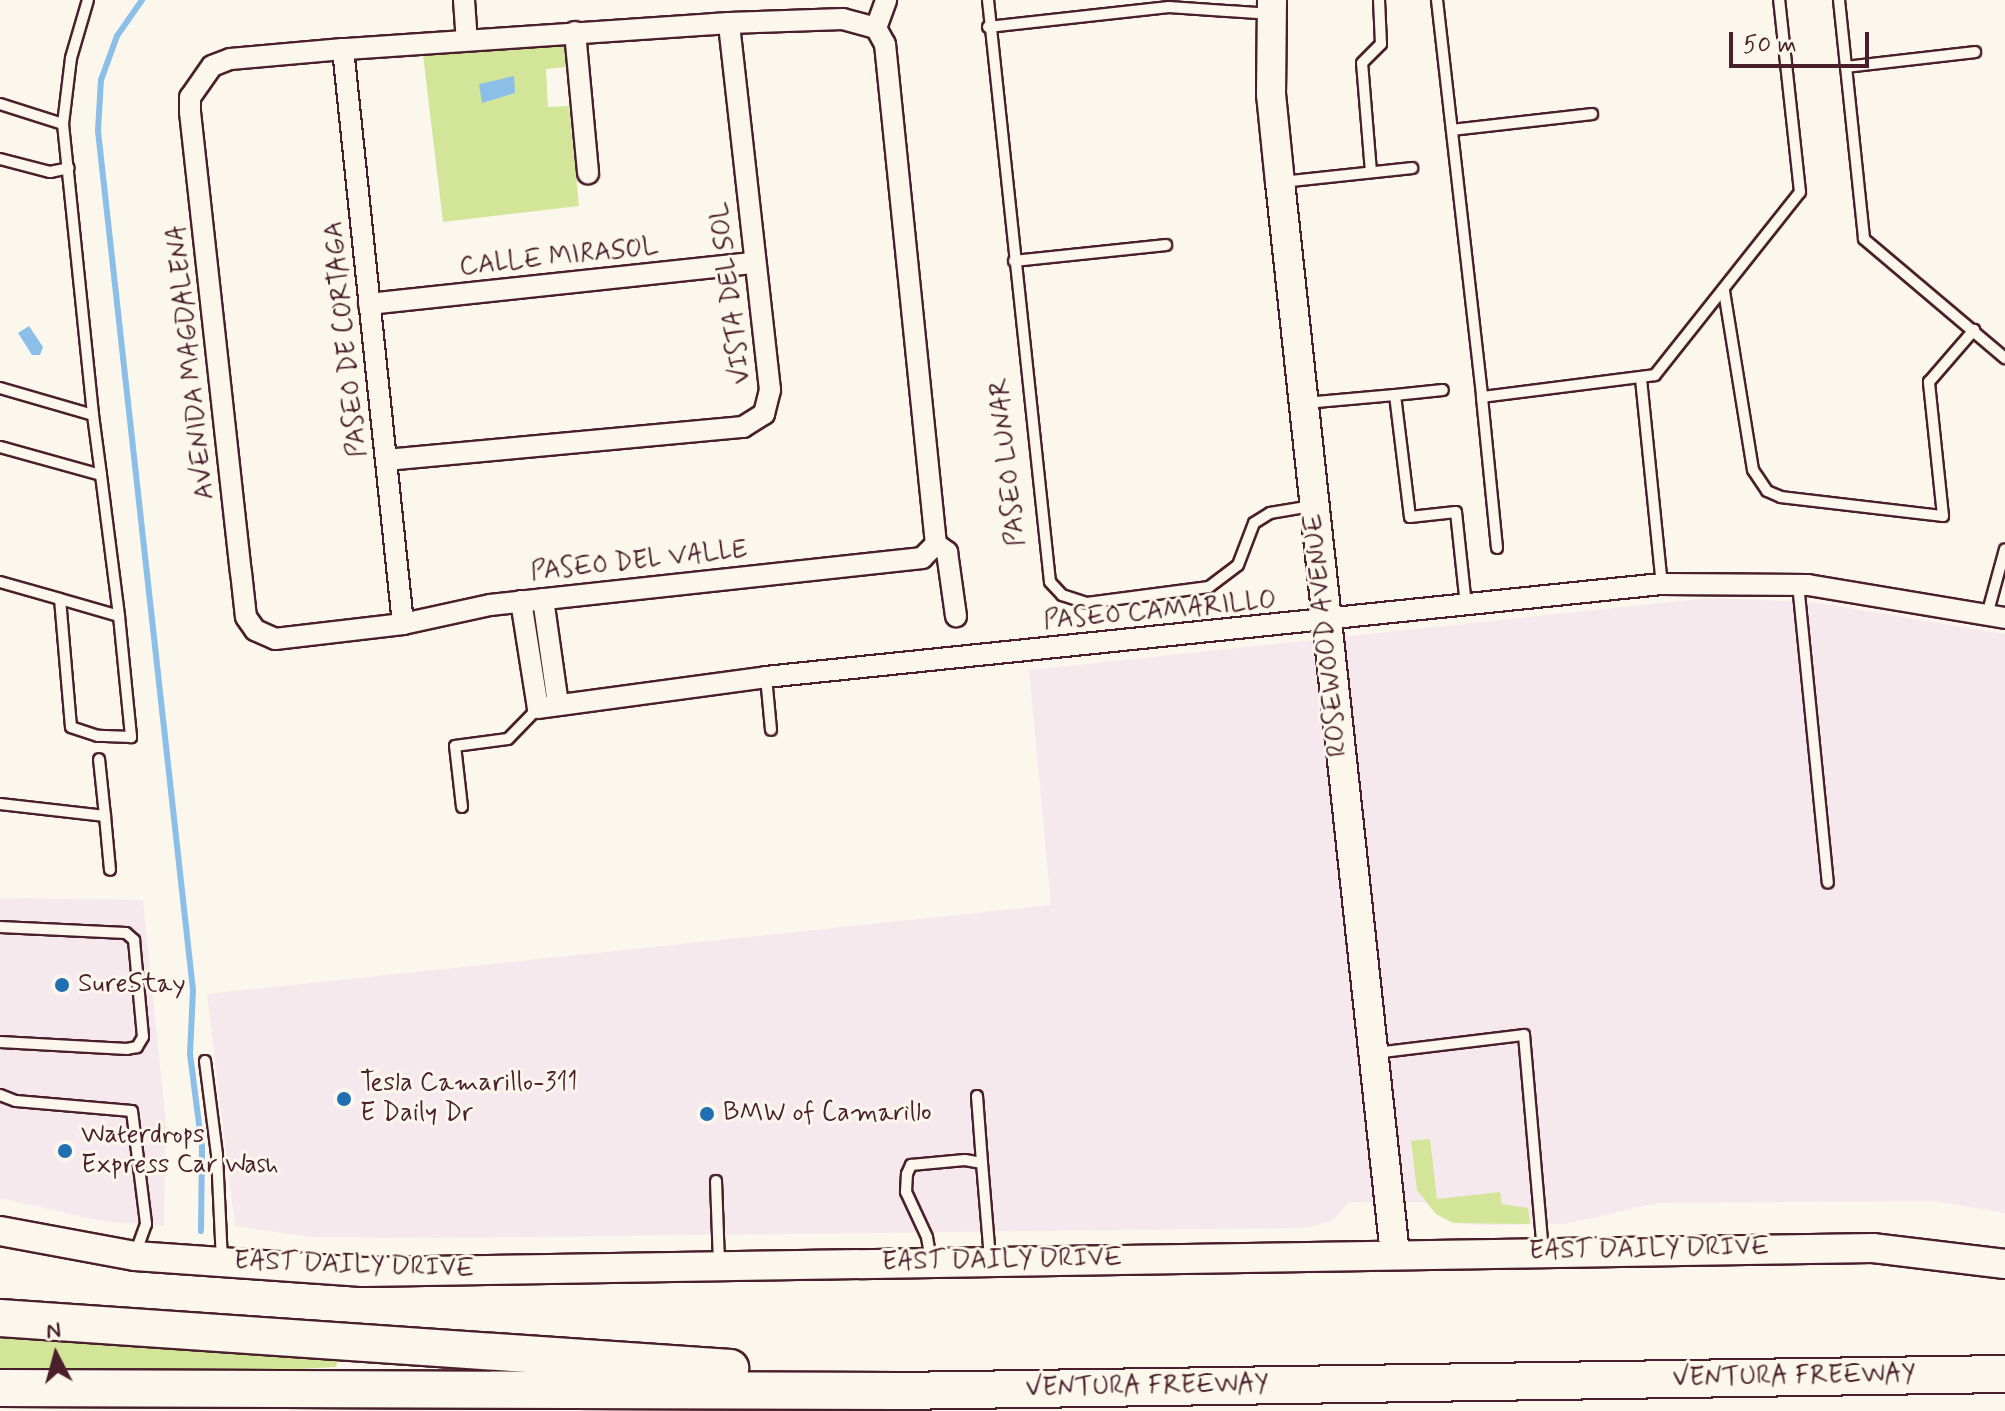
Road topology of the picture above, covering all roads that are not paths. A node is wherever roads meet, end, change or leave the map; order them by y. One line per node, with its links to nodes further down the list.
1 (88, 0): 21 (lane)
2 (464, 0): 15 (street)
3 (886, 0): 13 (street)
4 (988, 0): 12 (lane, PASEO LUNAR)
5 (1379, 0): 26 (lane)
6 (1437, 0): 22 (lane)
7 (1779, 0): 32 (lane)
8 (1839, 0): 18 (lane)
9 (1169, 4): 10 (lane); 12 (lane)
10 (1274, 5): 28 (main road, ROSEWOOD AVENUE)
11 (729, 23): 13 (street); 14 (street); 31 (street, VISTA DEL SOL)
12 (988, 27): 30 (lane, PASEO LUNAR)
13 (876, 28): 47 (street)
14 (575, 32): 15 (street); 27 (street)
15 (467, 39): 16 (street)
16 (343, 49): 33 (street, PASEO DE CORTAGA); 62 (street, AVENIDA MAGDALENA)
17 (1975, 52): 18 (lane)
18 (1846, 67): 34 (lane)
19 (0, 104): 21 (lane)
20 (1592, 114): 22 (lane)
21 (63, 124): 24 (lane)
22 (1452, 130): 40 (lane)
23 (0, 159): 24 (lane)
24 (69, 168): 42 (lane)
25 (1412, 168): 26 (lane)
26 (1371, 172): 28 (lane)
27 (588, 173)
28 (1280, 182): 41 (main road, ROSEWOOD AVENUE)
29 (1166, 245): 30 (lane)
30 (1014, 261): 46 (lane, PASEO LUNAR)
31 (754, 263): 33 (street, CALLE MIRASOL); 44 (street, VISTA DEL SOL)
32 (1724, 291): 34 (lane); 36 (lane)
33 (369, 304): 44 (street, PASEO DE CORTAGA)
34 (1974, 330): 35 (lane)
35 (2005, 358)
36 (1641, 379): 40 (lane); 51 (lane)
37 (0, 388): 42 (lane)
38 (1443, 390): 39 (lane)
39 (1395, 395): 41 (lane); 56 (lane)
40 (1482, 397): 48 (lane)
41 (1304, 404): 46 (main road, ROSEWOOD AVENUE)
42 (93, 415): 45 (lane)
43 (0, 447): 45 (lane)
44 (386, 460): 61 (street, PASEO DE CORTAGA)
45 (101, 475): 57 (lane)
46 (1312, 506): 60 (main road, ROSEWOOD AVENUE)
47 (936, 544): 54 (street, PASEO DEL VALLE); 58 (street)
48 (1497, 548)
49 (2005, 549): 59 (lane)
50 (0, 582): 53 (lane)
51 (1662, 584): 52 (street, PASEO CAMARILLO); 56 (street, PASEO CAMARILLO)
52 (1798, 584): 59 (street, PASEO CAMARILLO); 71 (lane)
53 (60, 599): 57 (lane); 57 (lane)
54 (543, 599): 55 (street, PASEO DEL VALLE); 64 (street)
55 (521, 601): 61 (street, PASEO DEL VALLE); 64 (street)
56 (1466, 606): 60 (street, PASEO CAMARILLO)
57 (119, 616)
58 (956, 616)
59 (1996, 616)
60 (1325, 622): 63 (street, PASEO CAMARILLO); 74 (main road, ROSEWOOD AVENUE)
61 (403, 624): 62 (street, PASEO DEL VALLE)
62 (264, 636)
63 (766, 677): 64 (street, PASEO CAMARILLO); 65 (lane)
64 (548, 707): 68 (lane)
65 (771, 730)
66 (99, 759): 69 (lane)
67 (0, 804): 69 (lane)
68 (462, 807)
69 (105, 816): 70 (lane)
70 (110, 870)
71 (1828, 882)
72 (0, 927): 73 (lane)
73 (0, 1042)
74 (1373, 1054): 81 (lane); 82 (main road, ROSEWOOD AVENUE)
75 (205, 1061): 85 (lane)
76 (0, 1095): 83 (lane)
77 (977, 1096): 78 (lane)
78 (982, 1163): 84 (lane); 86 (lane)
79 (716, 1181): 88 (lane)
80 (0, 1231): 83 (main road, EAST DAILY DRIVE)
81 (1543, 1251): 82 (main road, EAST DAILY DRIVE); 87 (main road, EAST DAILY DRIVE)
82 (1395, 1254): 84 (main road, EAST DAILY DRIVE)
83 (135, 1256): 85 (main road, EAST DAILY DRIVE)
84 (990, 1261): 86 (main road, EAST DAILY DRIVE)
85 (222, 1262): 88 (main road, EAST DAILY DRIVE)
86 (932, 1262): 88 (main road, EAST DAILY DRIVE)
87 (2005, 1264)
88 (719, 1266)
89 (0, 1318): 92 (highway)
90 (2005, 1374): 92 (highway, VENTURA FREEWAY)
91 (0, 1388): 92 (highway, VENTURA FREEWAY)
92 (898, 1391)

